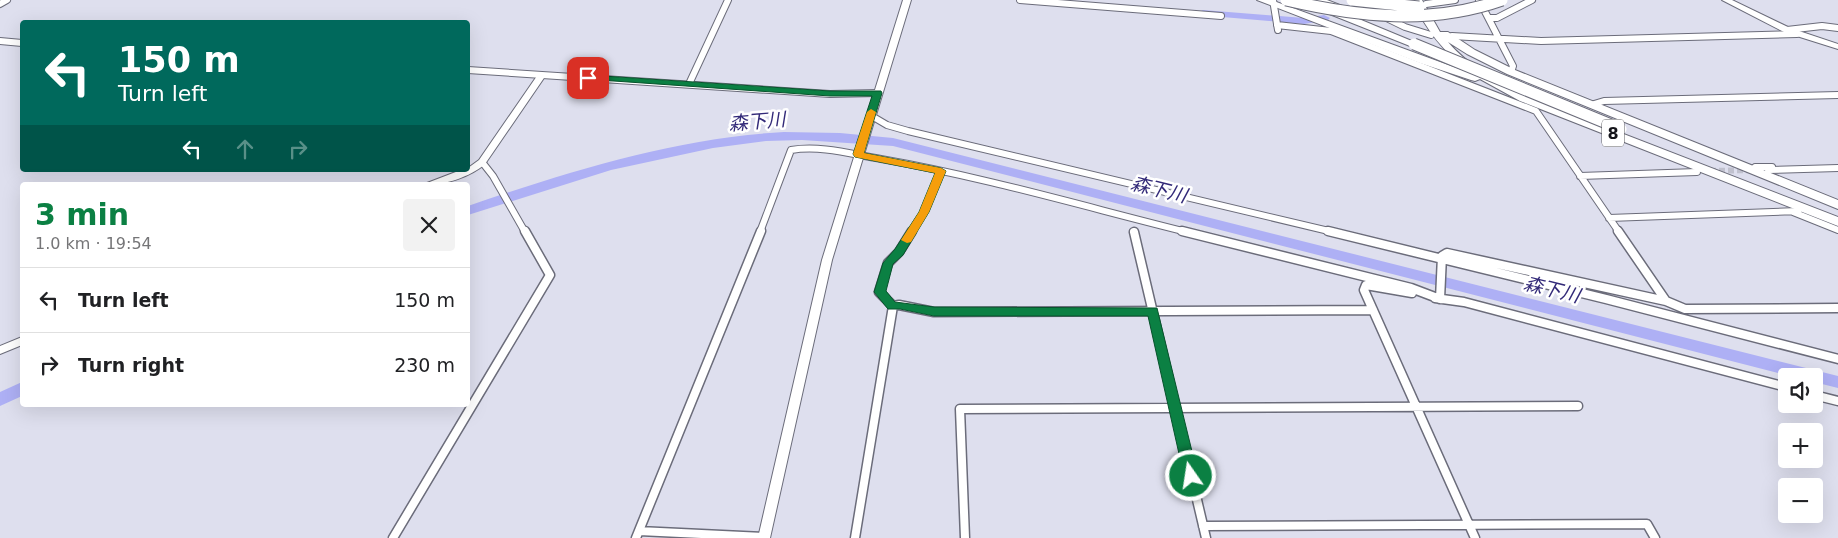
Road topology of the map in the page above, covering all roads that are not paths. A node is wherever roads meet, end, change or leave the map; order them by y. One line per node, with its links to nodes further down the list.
1 (7, 0): 20 (street)
2 (719, 0): 3 (street)
3 (728, 0): 37 (street)
4 (907, 0): 38 (street)
5 (1020, 0): 21 (street)
6 (1262, 0): 18 (highway)
7 (1286, 0): 15 (highway, bridge)
8 (1305, 0): 32 (highway, 8)
9 (1318, 0): 32 (highway, 8)
10 (1352, 0): 14 (highway, bridge)
11 (1375, 0): 27 (street)
12 (1379, 0): 19 (street)
13 (1455, 0): 19 (street)
14 (1480, 0): 22 (street)
15 (1502, 0)
16 (1532, 0): 22 (street)
17 (1726, 0): 25 (street)
18 (1274, 2): 23 (highway); 54 (street)
19 (1420, 2): 35 (highway, 8); 40 (highway, 8)
20 (0, 4)
21 (1221, 16)
22 (1490, 18): 29 (street)
23 (1316, 19): 40 (highway)
24 (1838, 28): 25 (street)
25 (1787, 30): 26 (street)
26 (1797, 34): 29 (street); 33 (street)
27 (1431, 35)
28 (1452, 36): 29 (street)
29 (1500, 39): 35 (street)
30 (0, 41): 31 (street)
31 (20, 43)
32 (1416, 43): 43 (highway, 8, bridge)
33 (1838, 46)
34 (470, 70): 36 (street)
35 (1511, 72): 41 (highway, 8)
36 (542, 75): 37 (street); 45 (street)
37 (689, 84): 38 (street)
38 (878, 93): 42 (street)
39 (1838, 95): 41 (street)
40 (1524, 99): 47 (highway, 8)
41 (1594, 104): 48 (highway, 8)
42 (870, 118): 44 (street); 64 (street)
43 (1624, 127): 58 (highway, 8); 59 (highway, 8)
44 (859, 153): 51 (street); 82 (street); 83 (street)
45 (482, 162): 50 (street); 84 (street)
46 (1838, 168): 49 (street)
47 (1699, 169): 54 (street); 57 (highway, 8)
48 (1753, 169): 49 (street); 53 (highway, 8)
49 (1791, 169): 53 (street)
50 (470, 170)
51 (941, 171): 65 (street); 67 (street)
52 (464, 172): 55 (street)
53 (1768, 172): 56 (highway, 8)
54 (1580, 176): 60 (street)
55 (438, 182)
56 (1838, 205)
57 (1796, 210): 60 (street); 61 (highway, 8); 62 (street)
58 (1838, 210)
59 (1838, 216)
60 (1609, 218): 66 (street)
61 (1838, 222)
62 (1838, 230)
63 (1134, 232): 70 (street)
64 (1441, 259): 65 (street); 66 (street); 73 (street)
65 (1440, 297): 69 (street); 74 (street)
66 (1666, 301): 68 (street)
67 (893, 306): 70 (street); 85 (street)
68 (1838, 308)
69 (1373, 310): 70 (street); 78 (street)
70 (1153, 311): 79 (street)
71 (20, 341): 72 (street)
72 (0, 350)
73 (1838, 359)
74 (1778, 385)
75 (1823, 398): 76 (street)
76 (1838, 402)
77 (1578, 406): 78 (street)
78 (1416, 407): 79 (street); 80 (street)
79 (1176, 409): 81 (street); 86 (street)
80 (1468, 524): 81 (street); 88 (street); 89 (street)
81 (1203, 526): 87 (street)
82 (638, 535): 83 (street)
83 (764, 537)
84 (393, 538)
85 (855, 538)
86 (965, 538)
87 (1206, 538)
88 (1475, 538)
89 (1656, 538)

